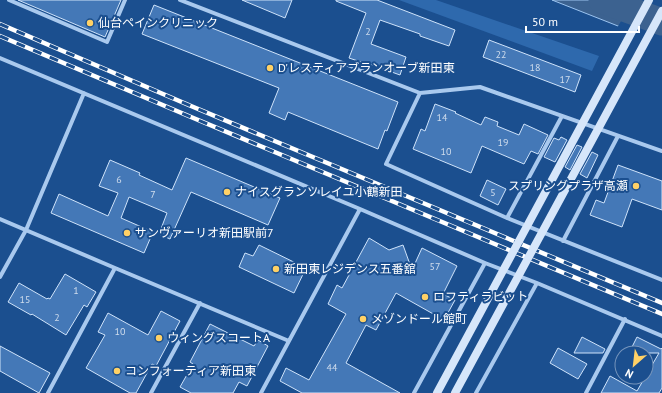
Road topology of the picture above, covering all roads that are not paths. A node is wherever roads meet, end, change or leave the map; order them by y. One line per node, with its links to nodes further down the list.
1 (9, 0): 2 (street)
2 (125, 0)
3 (180, 0): 8 (street)
4 (649, 0): 30 (street, bridge)
5 (662, 11): 31 (street, bridge)
6 (0, 58): 7 (street)
7 (84, 93): 12 (street); 15 (street)
8 (420, 93): 9 (street); 13 (street)
9 (562, 116): 10 (street); 13 (street)
10 (618, 136): 11 (street); 16 (street)
11 (662, 151)
12 (360, 209): 17 (street); 25 (street)
13 (507, 218): 16 (street)
14 (0, 219): 15 (street)
15 (26, 230): 18 (street); 19 (street)
16 (563, 241): 20 (street)
17 (485, 263): 21 (street); 29 (street)
18 (115, 268): 22 (street); 26 (street)
19 (0, 277)
20 (662, 280)
21 (537, 283): 23 (street); 32 (street)
22 (200, 303): 25 (street); 27 (street)
23 (625, 319): 24 (street); 33 (street)
24 (662, 336)
25 (289, 341): 28 (street)
26 (48, 393)
27 (151, 393)
28 (261, 393)
29 (414, 393)
30 (437, 393)
31 (455, 393)
32 (476, 393)
33 (586, 393)

